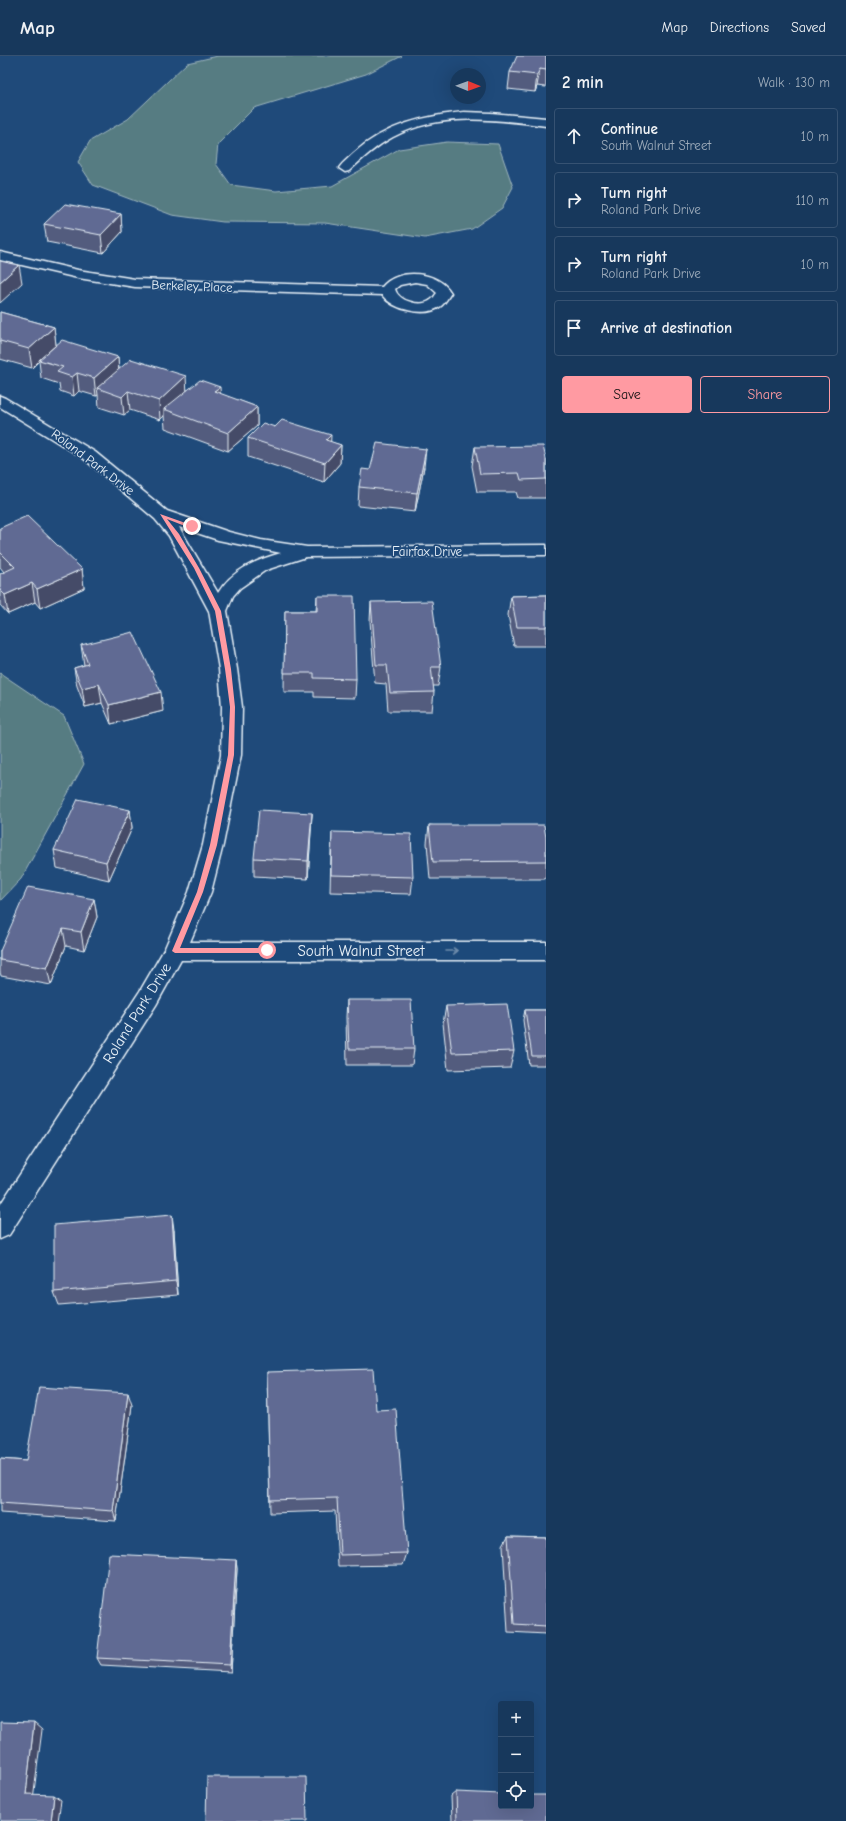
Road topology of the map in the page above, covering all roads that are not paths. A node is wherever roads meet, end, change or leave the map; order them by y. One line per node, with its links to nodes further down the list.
1 (546, 122): 2 (street)
2 (345, 168)
3 (0, 256): 4 (street, Berkeley Place)
4 (387, 291)
5 (0, 401): 6 (street, Roland Park Drive)
6 (161, 515): 8 (street, Roland Park Drive); 9 (street, Roland Park Drive)
7 (546, 550): 8 (street, Fairfax Drive)
8 (307, 552): 9 (street)
9 (218, 611): 10 (street, Roland Park Drive)
10 (175, 951): 11 (street, South Walnut Street, one-way to 11); 12 (street, Roland Park Drive)
11 (546, 951)
12 (0, 1227)

